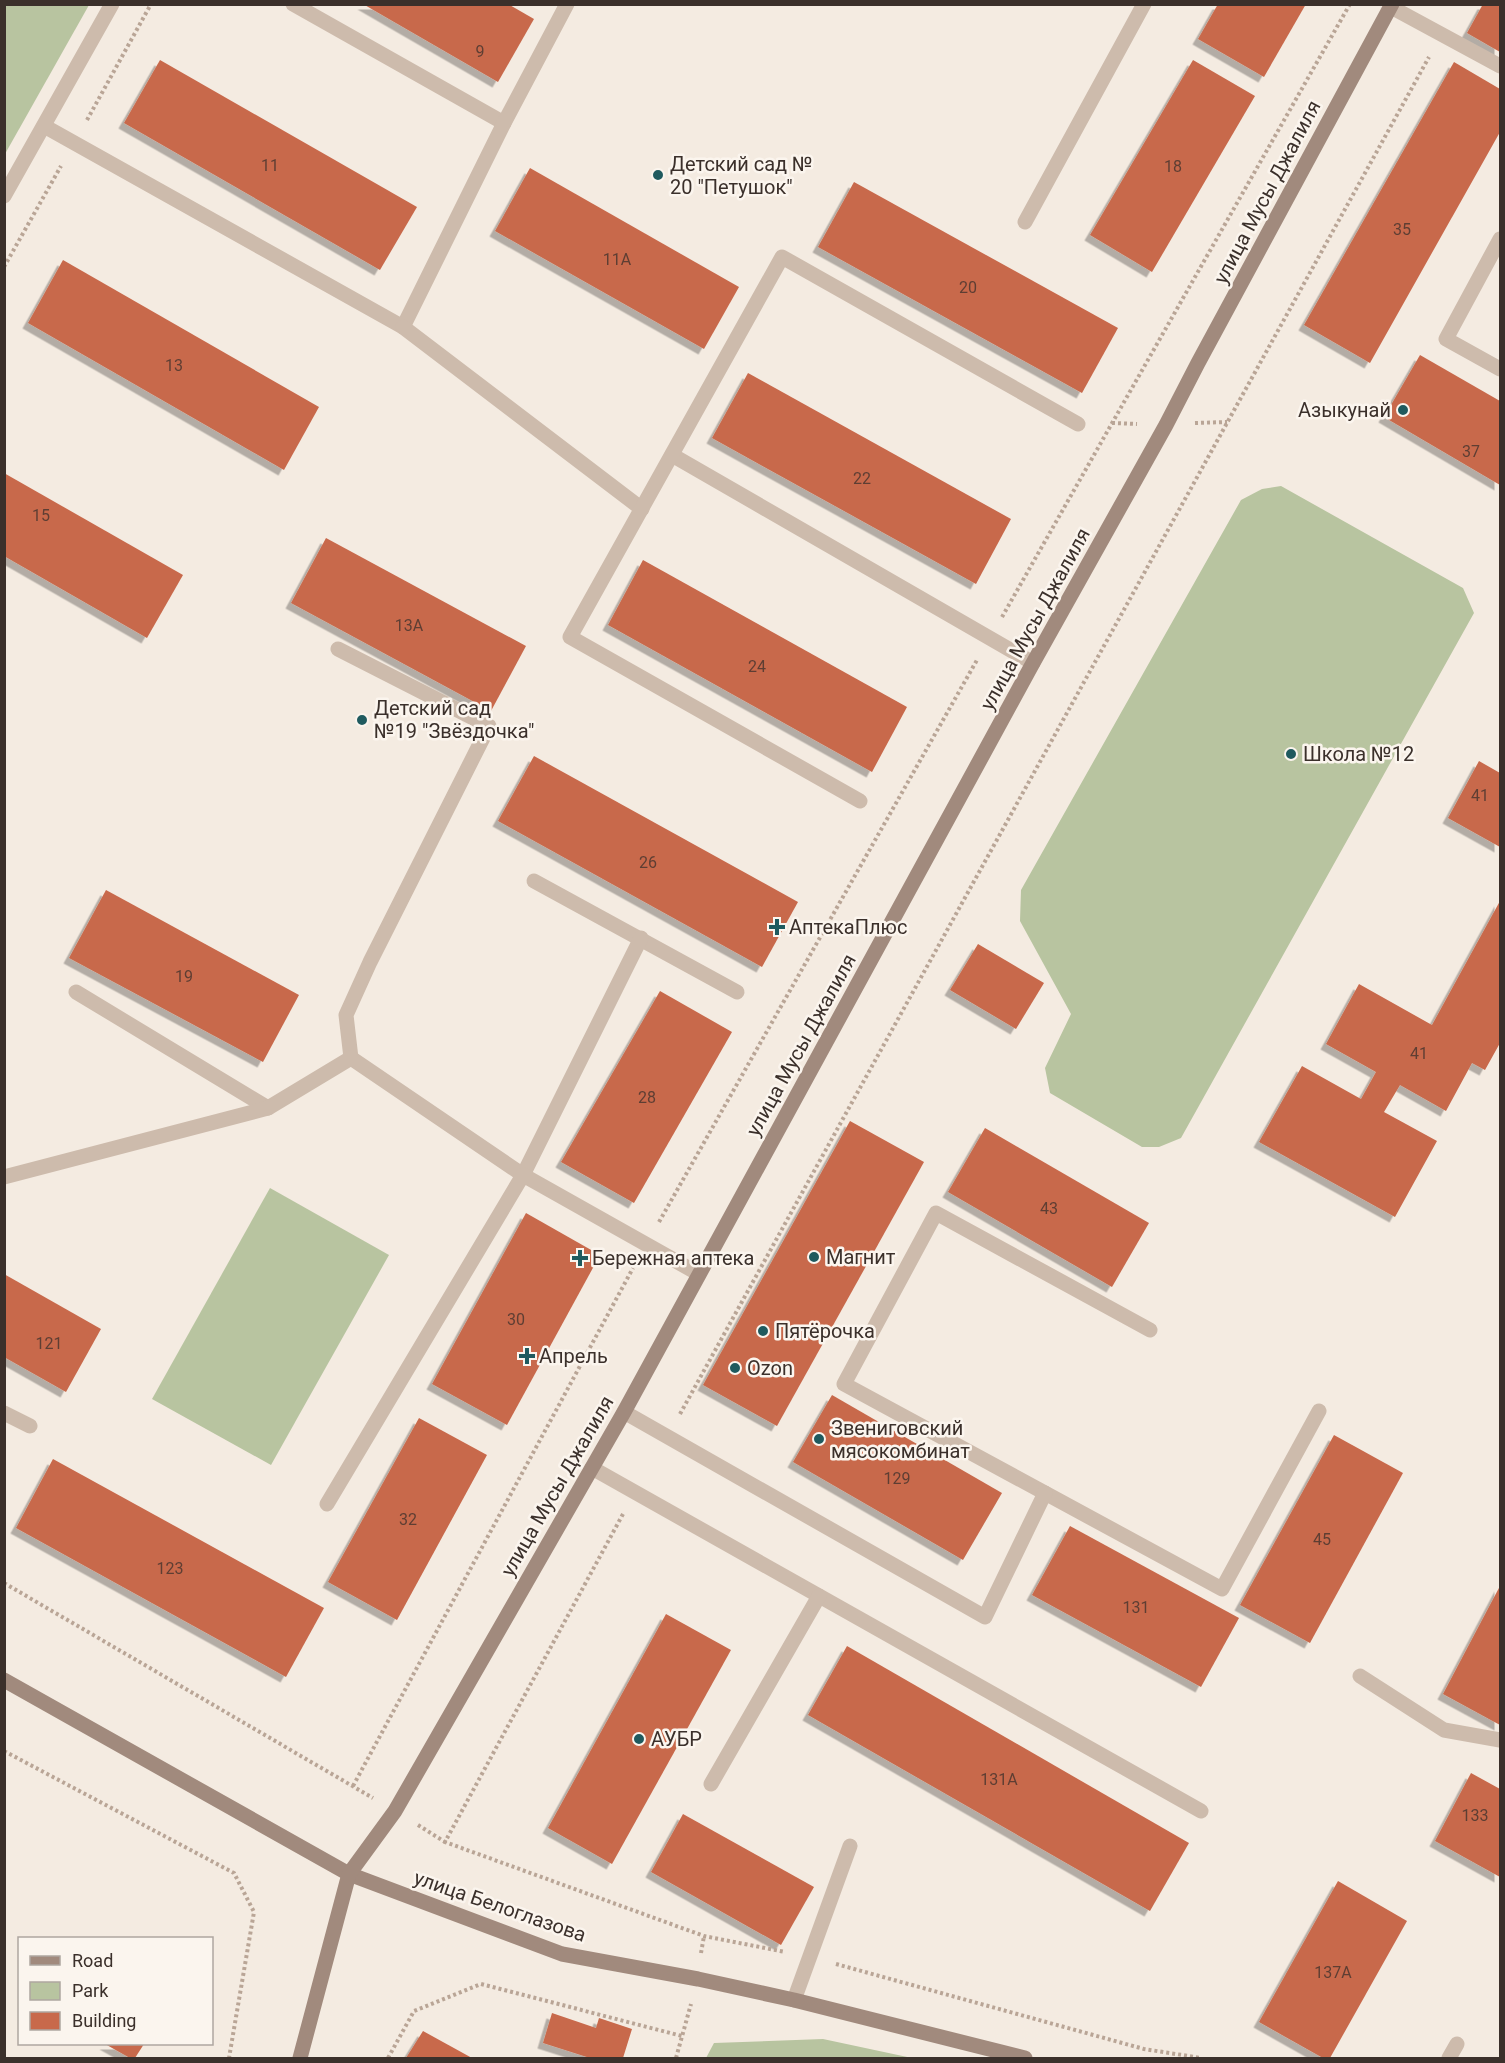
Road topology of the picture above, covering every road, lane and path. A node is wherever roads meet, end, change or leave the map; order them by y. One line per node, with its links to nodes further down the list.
1 (112, 4): 9 (street)
2 (293, 4): 8 (street)
3 (567, 4): 8 (street)
4 (1144, 4): 11 (street)
5 (1350, 4): 18 (path)
6 (1392, 6): 7 (street); 20 (street, улица Мусы Джалиля)
7 (1500, 66)
8 (504, 123): 13 (street)
9 (44, 126): 10 (street); 13 (street)
10 (4, 196)
11 (1025, 222)
12 (1500, 239): 14 (street)
13 (403, 327): 17 (street)
14 (1500, 369)
15 (1078, 424): 16 (street)
16 (672, 455): 17 (street); 18 (street)
17 (642, 508): 21 (street)
18 (989, 638): 20 (street); 30 (path)
19 (338, 649): 26 (street)
20 (1033, 663): 31 (street, улица Мусы Джалиля)
21 (860, 801)
22 (534, 880): 23 (street)
23 (641, 938): 25 (street); 28 (street)
24 (76, 992): 27 (street)
25 (737, 992)
26 (351, 1058): 27 (street); 28 (street)
27 (268, 1108): 29 (street)
28 (523, 1175): 30 (street); 39 (street)
29 (4, 1177)
30 (646, 1245): 31 (street); 47 (path)
31 (699, 1274): 34 (street, улица Мусы Джалиля)
32 (1150, 1330): 38 (street)
33 (1319, 1411): 38 (street)
34 (624, 1412): 37 (street, улица Мусы Джалиля); 38 (street)
35 (4, 1413): 36 (street)
36 (30, 1426)
37 (592, 1468): 41 (street); 48 (street, улица Мусы Джалиля)
38 (1045, 1493)
39 (327, 1504)
40 (4, 1583): 47 (path)
41 (819, 1596): 46 (street); 49 (street)
42 (1360, 1677): 44 (street)
43 (4, 1680): 52 (street, улица Белоглазова)
44 (1500, 1740)
45 (4, 1751): 56 (path)
46 (711, 1784)
47 (353, 1786): 48 (path)
48 (395, 1811): 50 (path); 52 (street, улица Мусы Джалиля)
49 (1201, 1811)
50 (445, 1842)
51 (850, 1846): 53 (street)
52 (349, 1874): 53 (street, улица Белоглазова); 57 (street)
53 (794, 2000): 59 (street, улица Белоглазова)
54 (682, 2036): 58 (path)
55 (1457, 2044): 60 (street)
56 (229, 2058)
57 (300, 2058)
58 (388, 2058)
59 (1025, 2058)
60 (1449, 2058)

